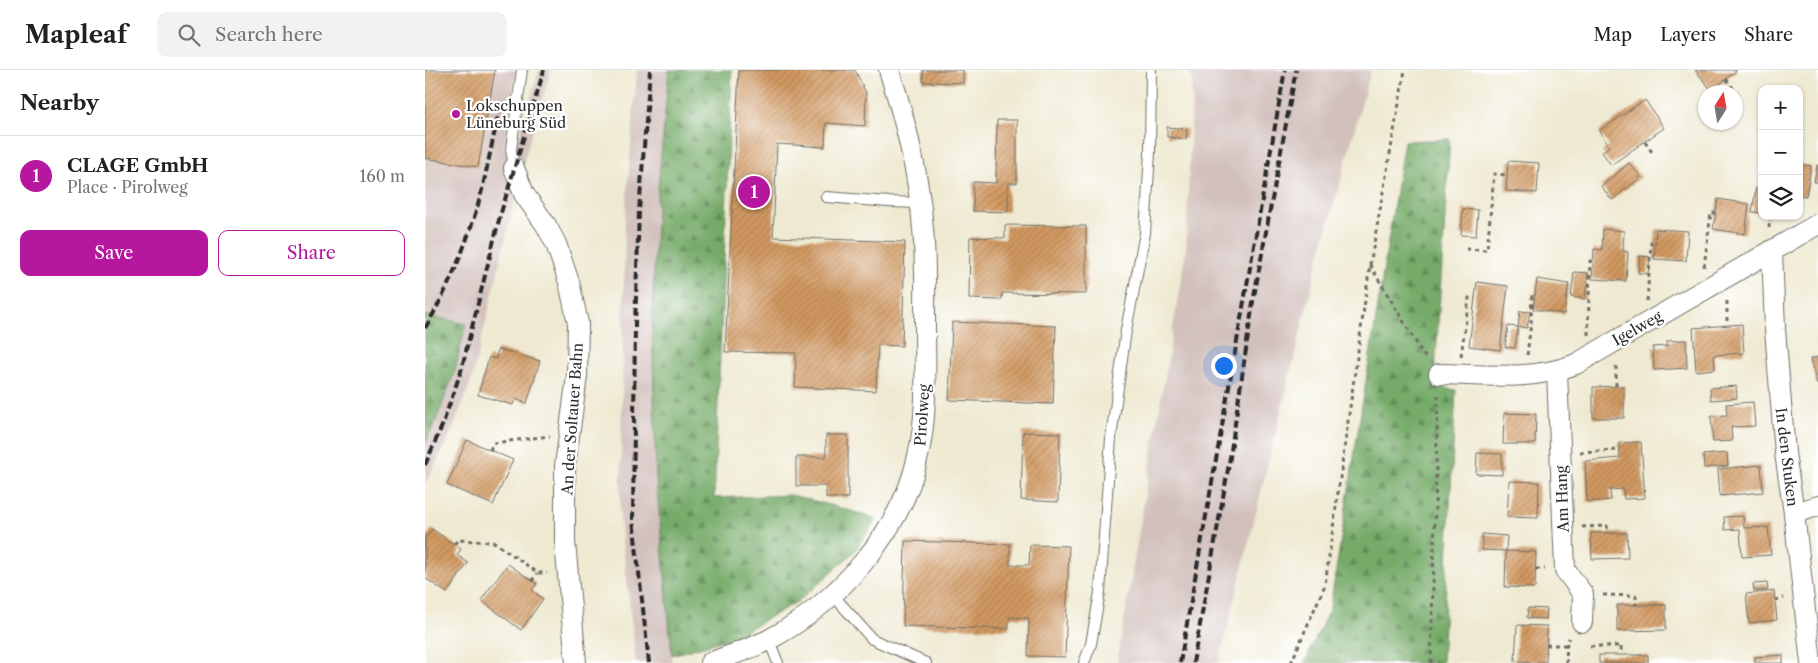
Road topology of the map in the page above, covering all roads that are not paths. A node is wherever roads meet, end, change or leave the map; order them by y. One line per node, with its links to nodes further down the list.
1 (522, 70): 4 (lane, An der Soltauer Bahn)
2 (889, 70): 6 (street, Pirolweg)
3 (1151, 70): 20 (lane)
4 (514, 168): 16 (street, An der Soltauer Bahn)
5 (826, 198): 6 (lane)
6 (921, 203): 13 (street, Pirolweg)
7 (1818, 224): 8 (street, Igelweg)
8 (1772, 250): 9 (street, Igelweg); 12 (street, In den Stuken)
9 (1557, 371): 10 (street, Igelweg); 14 (street, Am Hang)
10 (1449, 374)
11 (1818, 506): 12 (street)
12 (1794, 513): 21 (street, In den Stuken)
13 (833, 595): 15 (street, Pirolweg); 19 (lane)
14 (1582, 622)
15 (769, 640): 17 (street, Pirolweg); 18 (lane)
16 (575, 663)
17 (710, 663)
18 (778, 663)
19 (926, 663)
20 (1084, 663)
21 (1811, 663)

